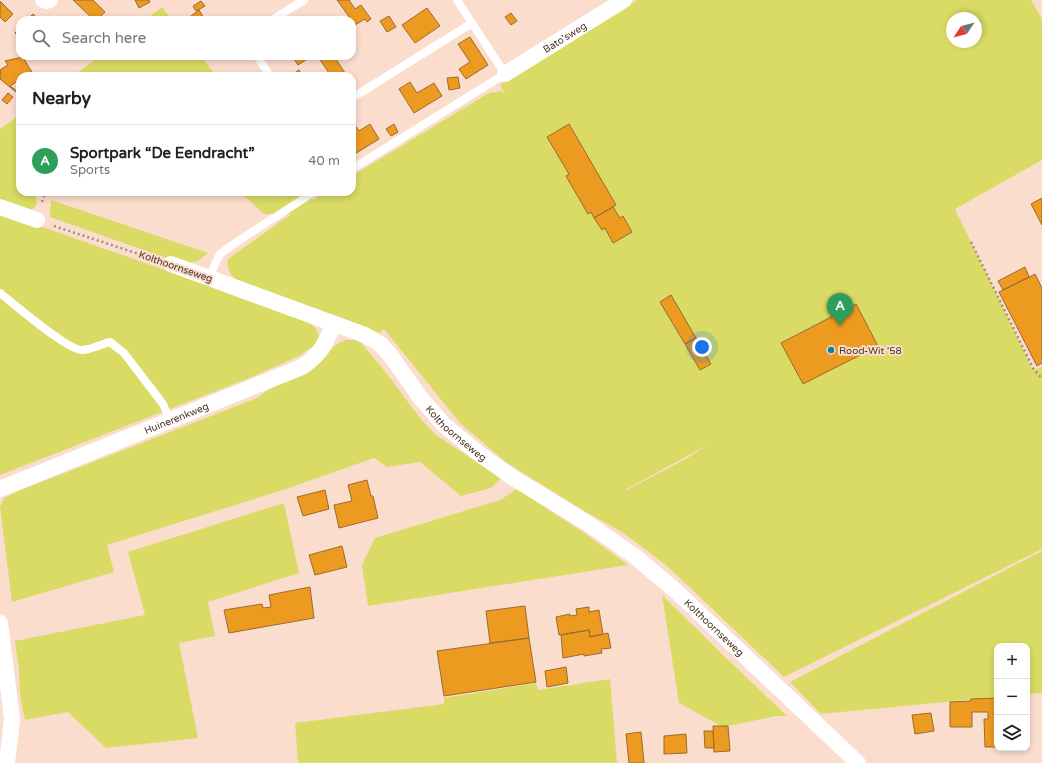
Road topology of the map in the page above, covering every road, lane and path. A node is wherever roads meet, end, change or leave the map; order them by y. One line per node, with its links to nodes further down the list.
1 (43, 0): 2 (street)
2 (50, 0)
3 (304, 0): 6 (lane)
4 (457, 0): 7 (lane)
5 (624, 0): 10 (street, Bato'sweg)
6 (278, 16)
7 (472, 23): 10 (lane); 11 (lane)
8 (260, 60): 9 (lane)
9 (267, 72)
10 (505, 74): 12 (lane)
11 (356, 96)
12 (356, 167)
13 (308, 196): 18 (lane)
14 (0, 207): 15 (street)
15 (37, 220): 17 (path, Kolthoornseweg)
16 (971, 242): 21 (path)
17 (171, 264): 18 (street, Kolthoornseweg)
18 (209, 278): 20 (street, Kolthoornseweg)
19 (0, 293): 22 (lane)
20 (334, 324): 22 (street, Huinerenkweg); 26 (street, Kolthoornseweg)
21 (1042, 379)
22 (170, 420): 23 (street, Huinerenkweg)
23 (0, 489)
24 (0, 623): 25 (street)
25 (7, 763)
26 (858, 763)

